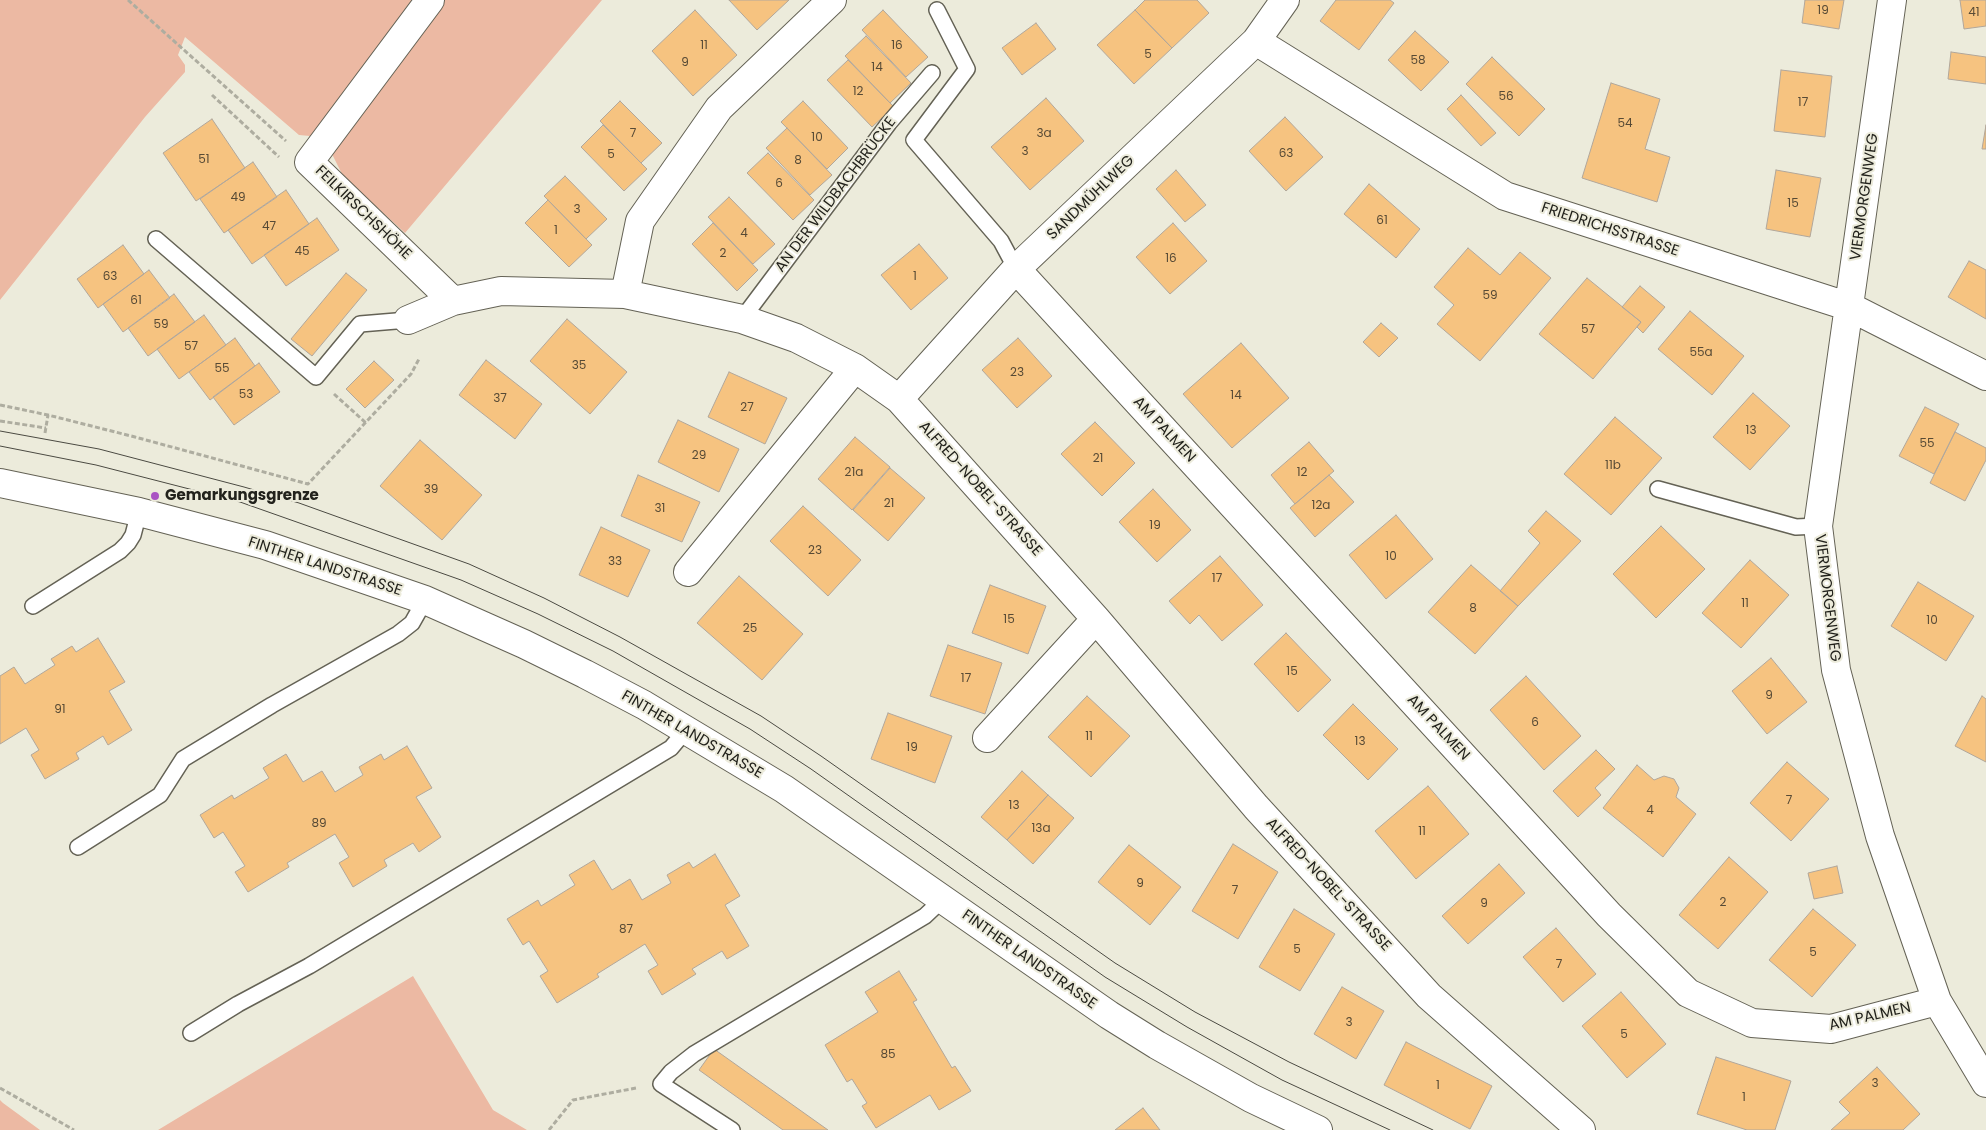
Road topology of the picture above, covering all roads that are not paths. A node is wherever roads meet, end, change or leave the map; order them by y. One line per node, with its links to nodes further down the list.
1 (430, 0): 11 (street, FEILKIRSCHSHÖHE)
2 (832, 0): 10 (street)
3 (1285, 0): 6 (street, SANDMÜHLWEG)
4 (1892, 0): 12 (street, VIERMORGENWEG)
5 (938, 10): 9 (lane)
6 (1256, 41): 9 (street, SANDMÜHLWEG); 12 (street, FRIEDRICHSSTRASSE)
7 (932, 73): 13 (lane, AN DER WILDBACHBRÜCKE)
8 (156, 239): 14 (lane)
9 (1016, 268): 17 (street, SANDMÜHLWEG); 30 (street, AM PALMEN)
10 (625, 294): 11 (street, ALFRED-NOBEL-STRASSE); 13 (street, ALFRED-NOBEL-STRASSE)
11 (453, 301): 14 (street, ALFRED-NOBEL-STRASSE)
12 (1850, 307): 16 (street, FRIEDRICHSSTRASSE); 21 (street, VIERMORGENWEG)
13 (742, 319): 15 (street, ALFRED-NOBEL-STRASSE)
14 (408, 320)
15 (855, 368): 17 (street, ALFRED-NOBEL-STRASSE); 22 (street)
16 (1986, 376)
17 (898, 399): 25 (street, ALFRED-NOBEL-STRASSE)
18 (0, 483): 20 (street, FINTHER LANDSTRASSE)
19 (1658, 489): 21 (lane)
20 (140, 512): 23 (street, FINTHER LANDSTRASSE); 24 (lane)
21 (1818, 526): 30 (street, VIERMORGENWEG)
22 (688, 572)
23 (425, 600): 26 (street, FINTHER LANDSTRASSE); 28 (lane)
24 (33, 606)
25 (1096, 619): 27 (street); 35 (street, ALFRED-NOBEL-STRASSE)
26 (686, 730): 29 (street, FINTHER LANDSTRASSE); 31 (lane)
27 (987, 738)
28 (78, 846)
29 (943, 900): 33 (lane); 34 (street, FINTHER LANDSTRASSE)
30 (1937, 1001): 32 (street, VIERMORGENWEG)
31 (191, 1033)
32 (1986, 1083)
33 (732, 1130)
34 (1318, 1130)
35 (1581, 1130)

